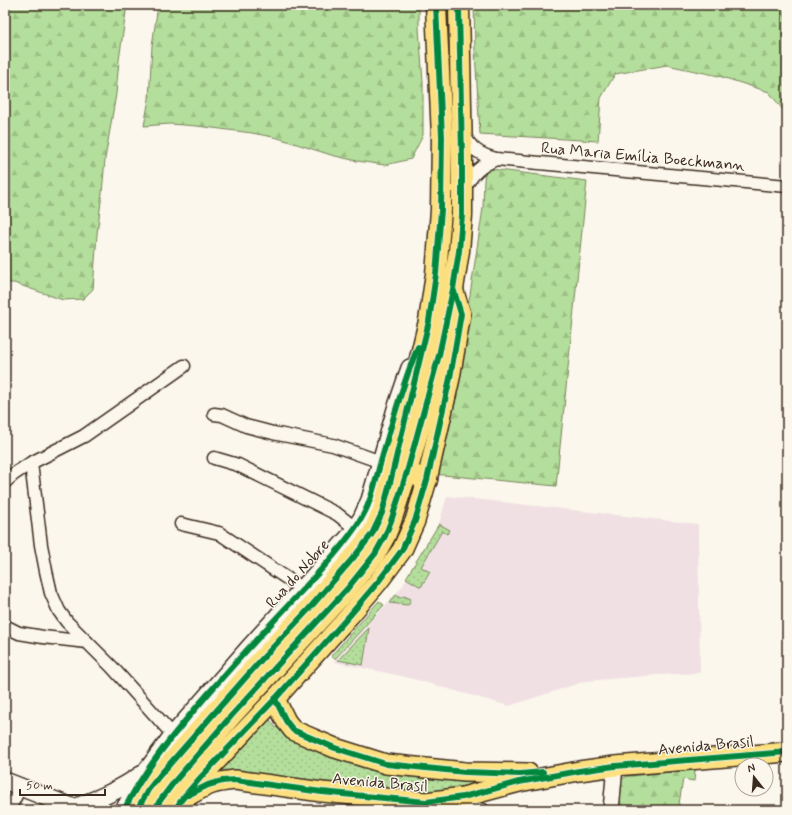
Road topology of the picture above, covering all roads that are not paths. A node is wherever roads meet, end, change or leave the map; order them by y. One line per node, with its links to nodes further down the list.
1 (436, 5): 12 (highway)
2 (459, 5): 3 (highway)
3 (462, 127): 4 (street, Rua Maria Emília Boeckmann); 6 (highway)
4 (496, 159): 5 (street, Rua Maria Emília Boeckmann); 6 (street)
5 (787, 186)
6 (462, 191): 7 (highway)
7 (453, 288): 12 (highway); 13 (main road, Avenida Brasil)
8 (184, 366): 11 (street)
9 (214, 414): 12 (street)
10 (214, 458): 16 (street)
11 (31, 463): 14 (street); 19 (street)
12 (394, 467): 13 (highway); 16 (main road, Rua do Nobre); 20 (highway); 34 (highway)
13 (428, 480): 21 (main road, Avenida Brasil)
14 (5, 482)
15 (181, 524): 17 (street)
16 (355, 528): 17 (main road, Rua do Nobre)
17 (303, 589): 20 (main road, Rua do Nobre)
18 (5, 626): 19 (street)
19 (87, 642): 22 (street)
20 (254, 655): 22 (main road, Rua do Nobre); 33 (highway)
21 (275, 698): 25 (main road, Avenida Brasil); 29 (main road, Avenida Brasil)
22 (173, 735): 26 (main road, Rua do Nobre)
23 (787, 752): 24 (main road, Avenida Brasil)
24 (615, 766): 25 (main road, Avenida Brasil); 36 (street)
25 (579, 771): 28 (main road, Avenida Brasil)
26 (145, 773): 30 (main road, Rua do Nobre); 32 (main road, Rua do Nobre)
27 (12, 784): 30 (main road, Rua do Nobre); 31 (street)
28 (426, 802): 29 (main road, Avenida Brasil); 35 (street)
29 (178, 805)
30 (69, 808)
31 (9, 810)
32 (124, 810)
33 (137, 810)
34 (155, 810)
35 (483, 810)
36 (611, 810)

